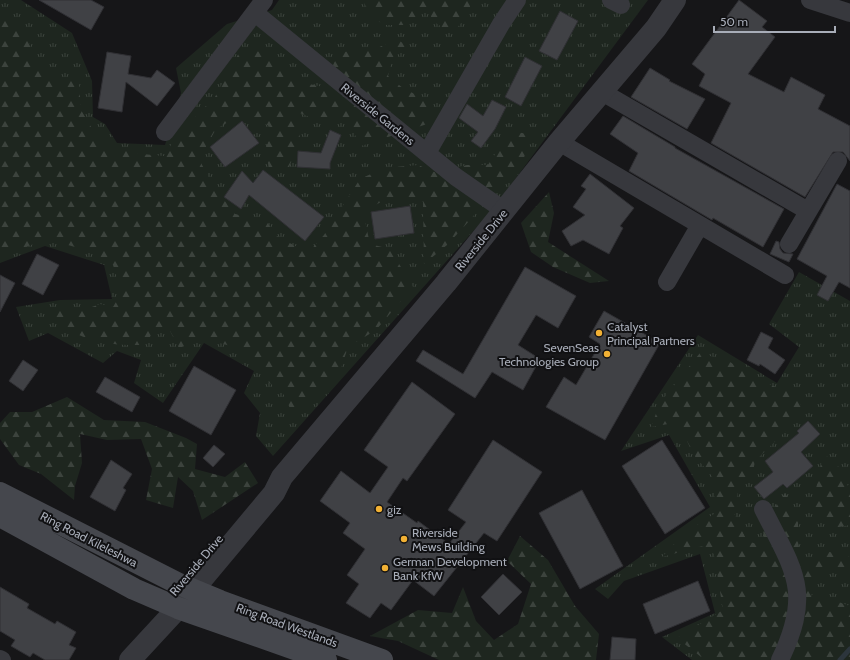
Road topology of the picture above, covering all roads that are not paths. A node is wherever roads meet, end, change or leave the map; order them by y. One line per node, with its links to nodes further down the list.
1 (517, 0): 9 (street)
2 (675, 0): 6 (street, Riverside Drive)
3 (810, 0): 5 (street)
4 (260, 6): 7 (street, Riverside Gardens); 9 (street, Riverside Gardens)
5 (850, 13)
6 (602, 92): 8 (street, Riverside Drive); 12 (street)
7 (165, 132)
8 (559, 142): 11 (street, Riverside Drive); 13 (street)
9 (426, 153): 11 (street, Riverside Gardens)
10 (838, 161): 12 (street)
11 (505, 211): 20 (street, Riverside Drive)
12 (808, 211): 14 (street)
13 (700, 225): 15 (street); 16 (street)
14 (789, 244)
15 (785, 275)
16 (667, 282)
17 (0, 492): 20 (main road, Ring Road Kileleshwa)
18 (763, 509): 26 (street)
19 (0, 516): 21 (main road, Ring Road Kileleshwa)
20 (186, 587): 21 (street, Riverside Drive); 25 (main road, Ring Road Westlands)
21 (171, 605): 22 (street, Riverside Drive); 23 (street, Riverside Drive); 24 (main road, Ring Road Westlands)
22 (117, 660)
23 (130, 660)
24 (326, 660)
25 (382, 660)
26 (780, 660)

